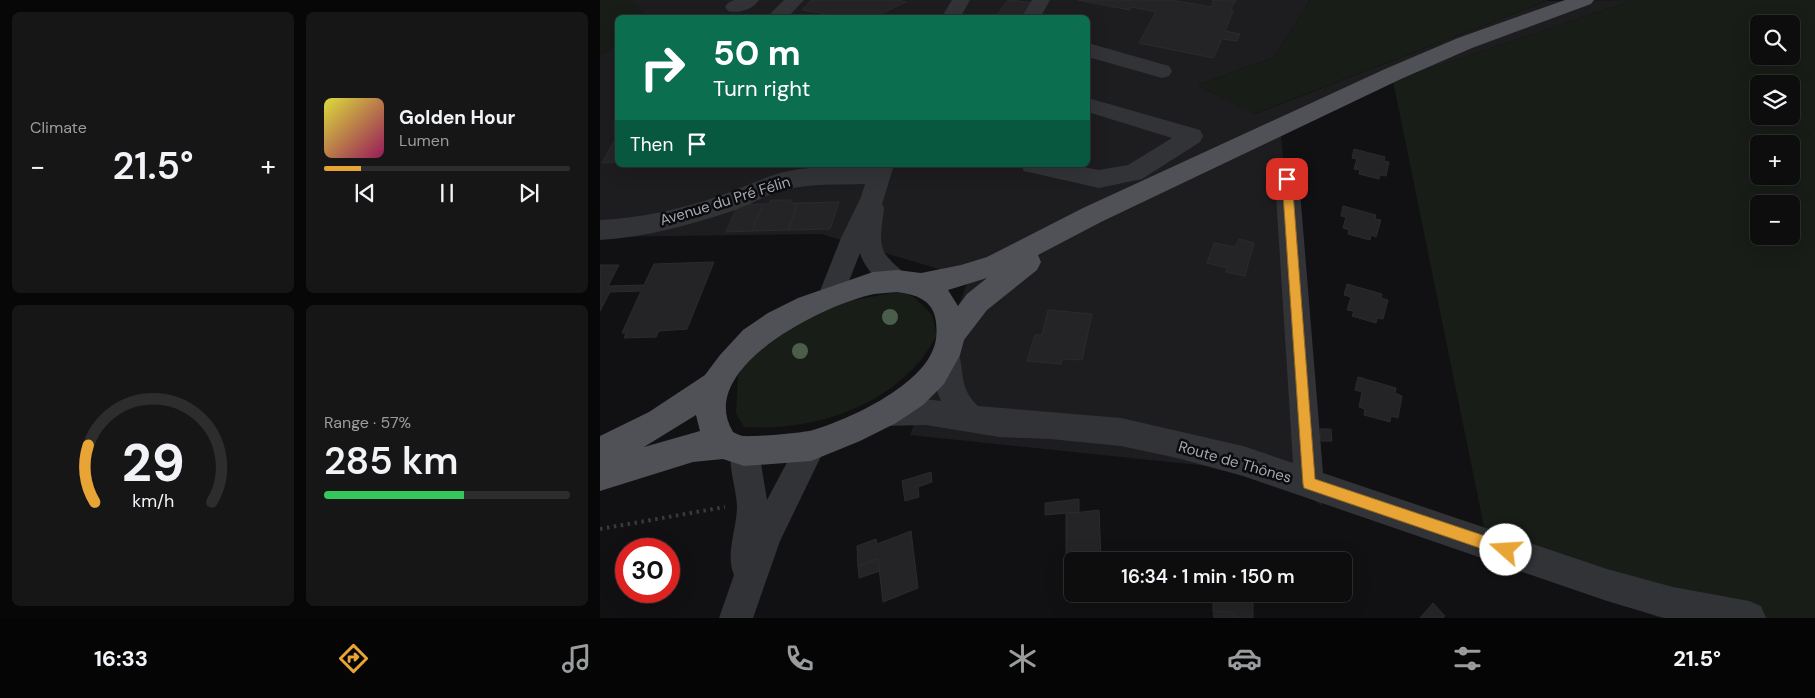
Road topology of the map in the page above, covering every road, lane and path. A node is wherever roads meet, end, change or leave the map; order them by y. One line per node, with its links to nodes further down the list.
1 (795, 0): 5 (street)
2 (962, 0): 6 (street)
3 (1041, 0): 7 (street)
4 (1584, 0): 16 (main road)
5 (778, 15)
6 (952, 15)
7 (1032, 15)
8 (1090, 51): 9 (street)
9 (1162, 71)
10 (1090, 107): 11 (street)
11 (1042, 167)
12 (839, 171): 13 (street, Avenue du Pré Félin); 14 (street, Avenue du Pré Félin)
13 (770, 174): 17 (street, Avenue du Pré Félin)
14 (878, 179): 18 (street); 19 (street)
15 (1287, 179): 28 (street)
16 (1092, 215): 18 (main road); 20 (main road)
17 (600, 230)
18 (909, 283): 19 (main road); 20 (main road)
19 (831, 296): 21 (main road)
20 (948, 345): 22 (main road); 23 (street)
21 (715, 385): 25 (main road); 26 (main road)
22 (885, 413): 23 (street, Route de Thônes); 24 (main road)
23 (972, 420): 28 (street, Route de Thônes)
24 (811, 446): 25 (main road); 31 (street)
25 (734, 448): 27 (main road); 31 (street)
26 (600, 451)
27 (600, 475)
28 (1309, 484): 32 (street, Route de Thônes)
29 (733, 507): 30 (path)
30 (600, 529)
31 (739, 607)
32 (1728, 617)

